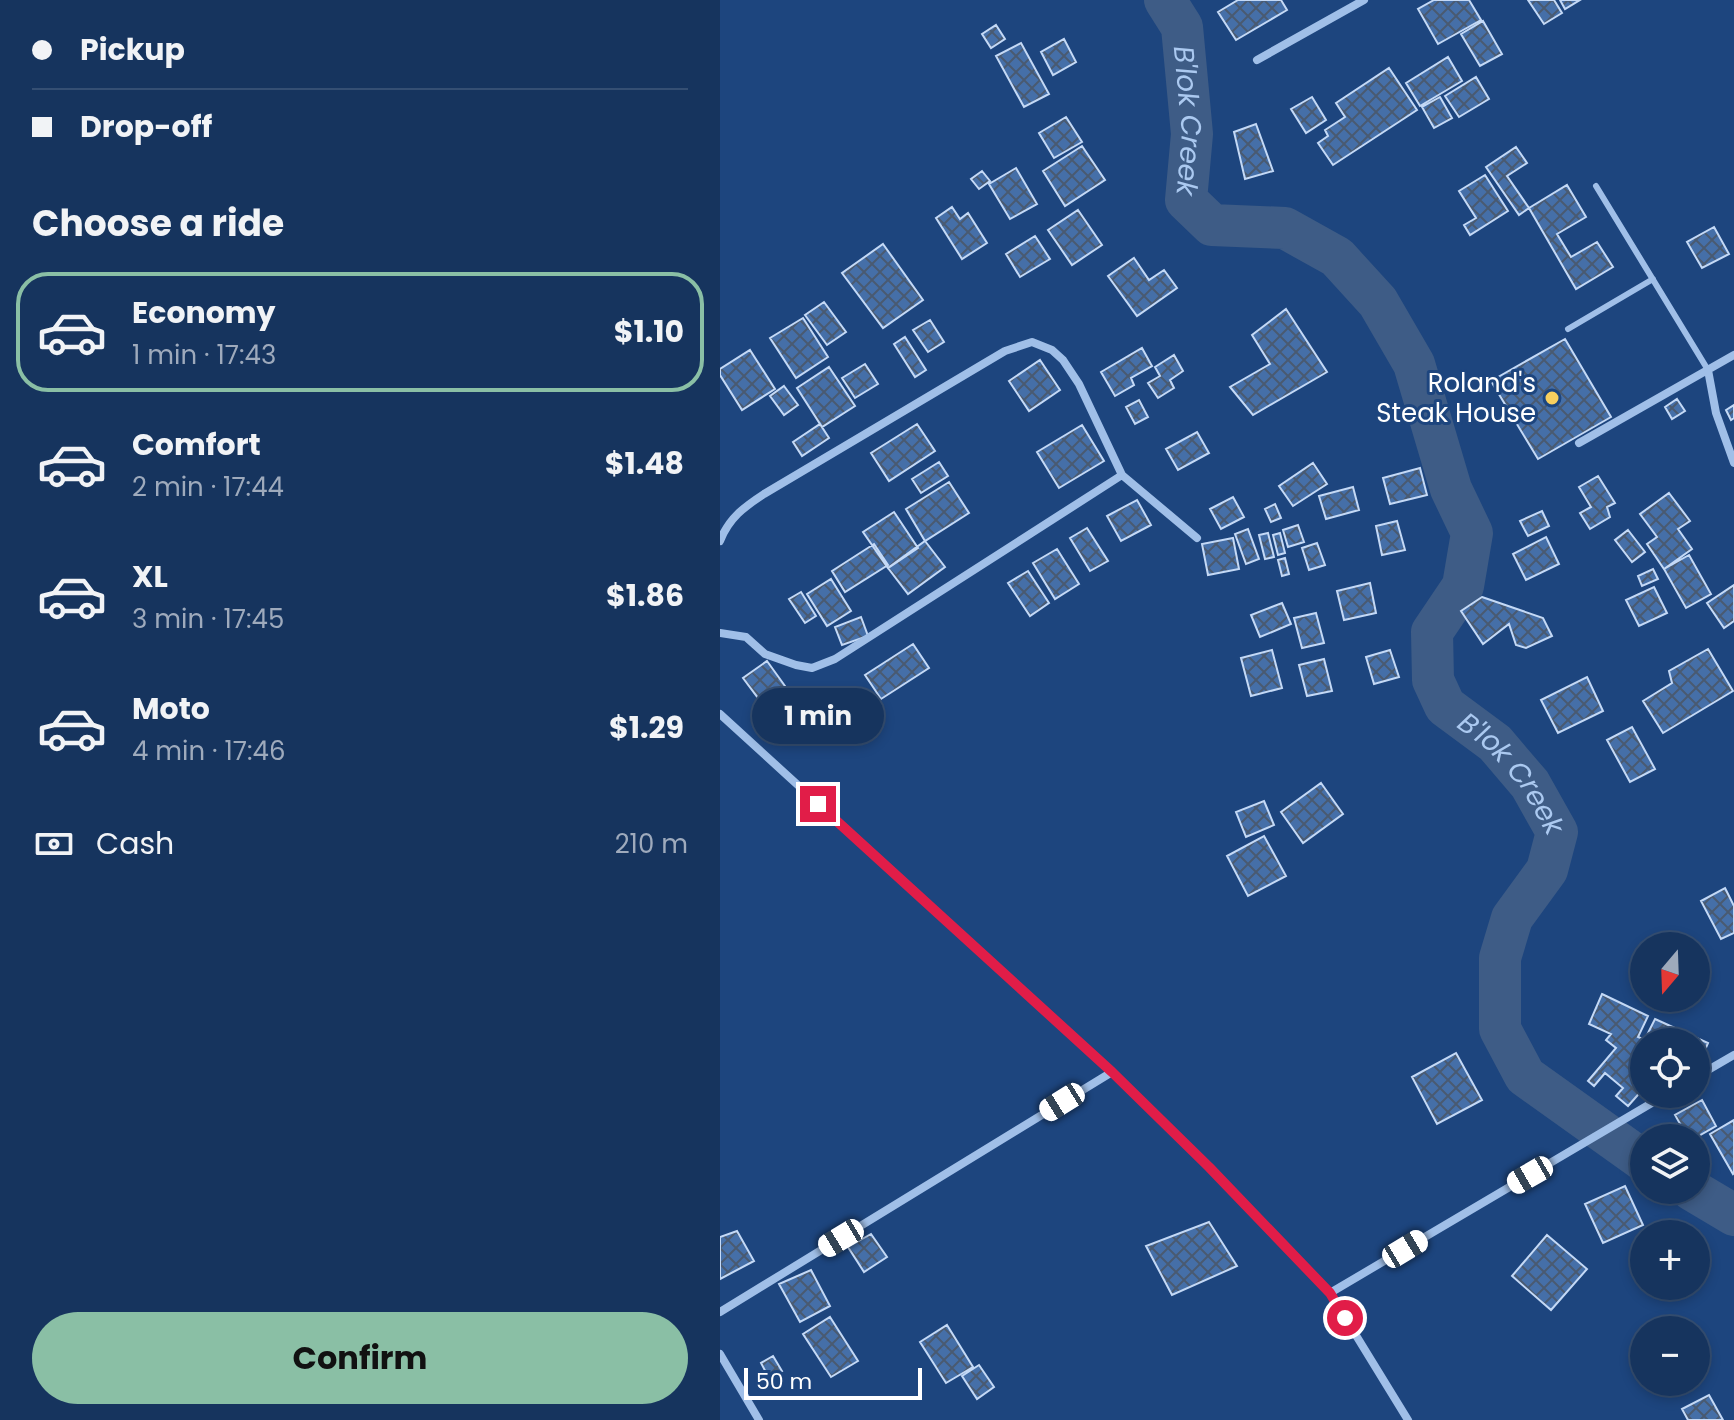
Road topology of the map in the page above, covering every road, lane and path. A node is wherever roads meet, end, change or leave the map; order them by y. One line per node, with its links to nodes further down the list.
1 (1364, 0): 2 (street)
2 (1257, 60)
3 (1596, 186): 4 (lane)
4 (1653, 279): 5 (lane); 7 (lane)
5 (1568, 329)
6 (1734, 355): 7 (street)
7 (1708, 370): 8 (street); 9 (street)
8 (1579, 443)
9 (1734, 463)
10 (1122, 475): 11 (street); 12 (street); 13 (street)
11 (1197, 538)
12 (720, 541)
13 (720, 633)
14 (720, 714): 17 (street)
15 (1734, 1055): 16 (street)
16 (1710, 1069)
17 (1112, 1072): 19 (street); 20 (street)
18 (1643, 1108): 19 (street)
19 (1330, 1293): 23 (street)
20 (720, 1312)
21 (720, 1354): 22 (street)
22 (759, 1420)
23 (1408, 1420)

